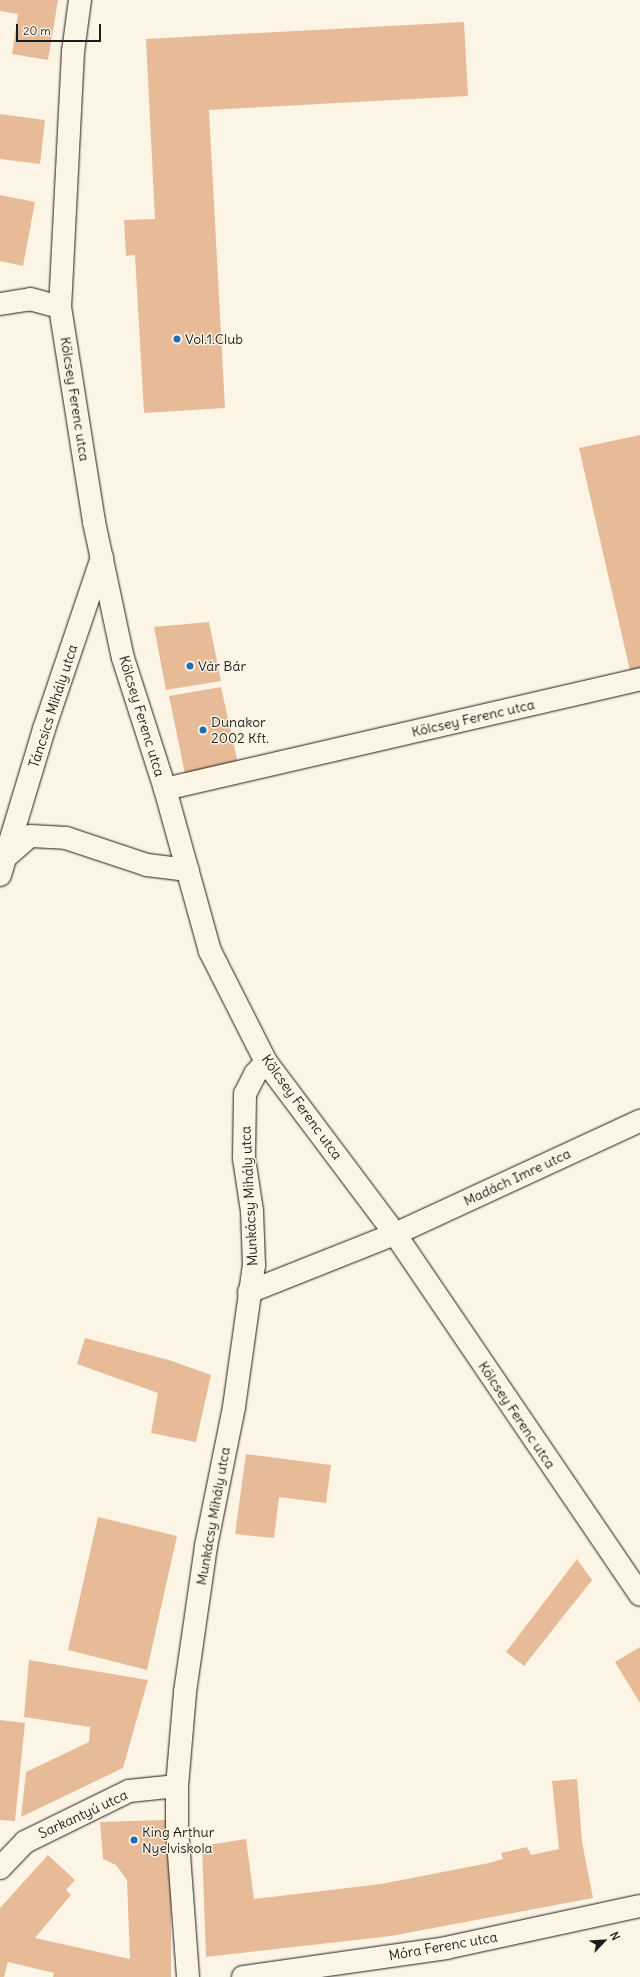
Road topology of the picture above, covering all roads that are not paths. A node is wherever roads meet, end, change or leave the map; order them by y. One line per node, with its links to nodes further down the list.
1 (80, 0): 3 (street, Kölcsey Ferenc utca)
2 (0, 304): 3 (street)
3 (60, 307): 4 (street, Kölcsey Ferenc utca)
4 (102, 558): 6 (street, Kölcsey Ferenc utca); 7 (street, Táncsics Mihály utca)
5 (640, 679): 6 (street, Kölcsey Ferenc utca)
6 (165, 789): 8 (street, Kölcsey Ferenc utca)
7 (4, 865): 8 (street, Táncsics Mihály utca)
8 (188, 870): 9 (street, Kölcsey Ferenc utca)
9 (266, 1062): 11 (street, Kölcsey Ferenc utca); 12 (street, Munkácsy Mihály utca)
10 (640, 1121): 11 (street, Madách Imre utca)
11 (395, 1234): 12 (street); 13 (street, Kölcsey Ferenc utca)
12 (249, 1292): 14 (street, Munkácsy Mihály utca)
13 (640, 1595)
14 (177, 1786): 15 (street, Sarkantyú utca); 19 (street, Munkácsy Mihály utca)
15 (25, 1842): 16 (street); 17 (street, Sarkantyú utca)
16 (0, 1848)
17 (0, 1868)
18 (640, 1906): 20 (street, Móra Ferenc utca)
19 (188, 1977)
20 (243, 1977)

